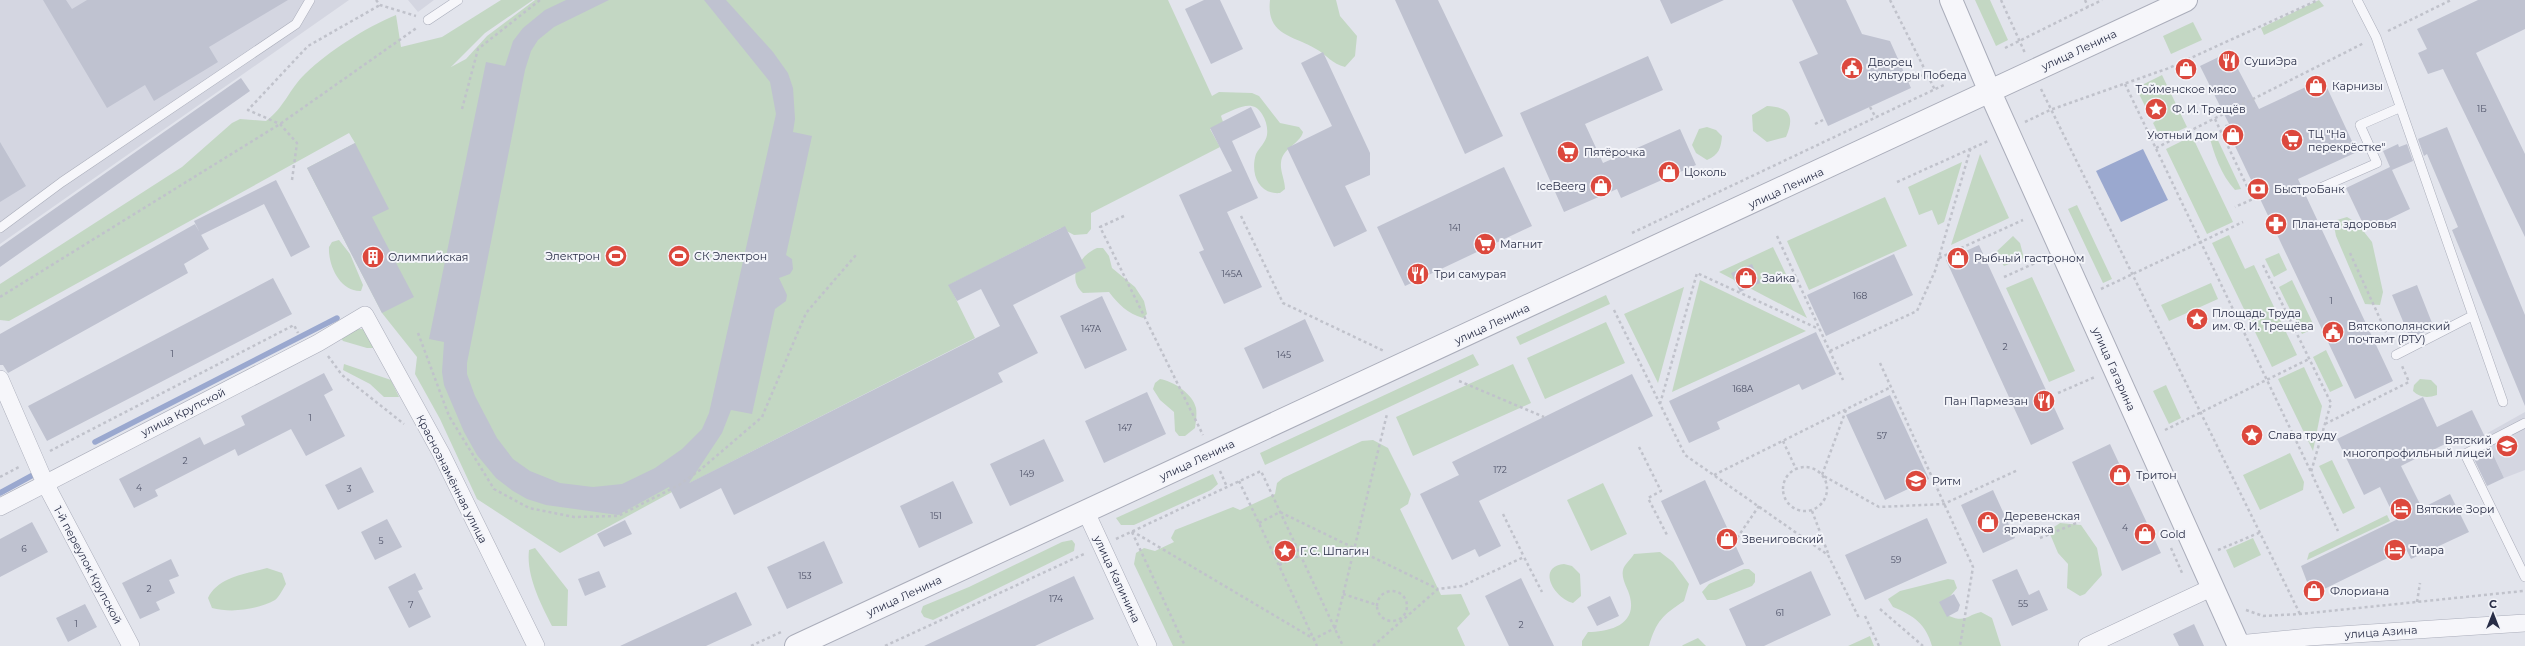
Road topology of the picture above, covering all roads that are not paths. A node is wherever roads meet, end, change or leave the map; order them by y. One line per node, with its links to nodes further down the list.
1 (310, 0): 10 (lane)
2 (458, 0): 6 (lane)
3 (1951, 0): 7 (street, улица Гагарина)
4 (2186, 0): 7 (street, улица Ленина)
5 (2357, 0): 8 (lane)
6 (428, 20)
7 (1990, 92): 19 (street, улица Ленина); 21 (street, улица Гагарина)
8 (2399, 108): 9 (lane); 12 (lane)
9 (2320, 188)
10 (0, 228)
11 (365, 315): 17 (street, улица Крупской); 25 (street, Краснознамённая улица)
12 (2472, 316): 13 (lane); 15 (lane)
13 (2396, 355)
14 (0, 379): 17 (street, 1-й переулок Крупской)
15 (2503, 402)
16 (2525, 423): 20 (lane)
17 (45, 484): 18 (street, улица Крупской); 24 (street, 1-й переулок Крупской)
18 (0, 507)
19 (1086, 512): 26 (street, улица Ленина); 27 (street, улица Калинина)
20 (2525, 577)
21 (2213, 587): 23 (street, улица Гагарина); 28 (street)
22 (2525, 623): 23 (street, улица Азина)
23 (2239, 645)
24 (131, 646)
25 (536, 646)
26 (796, 646)
27 (1148, 646)
28 (2087, 646)

